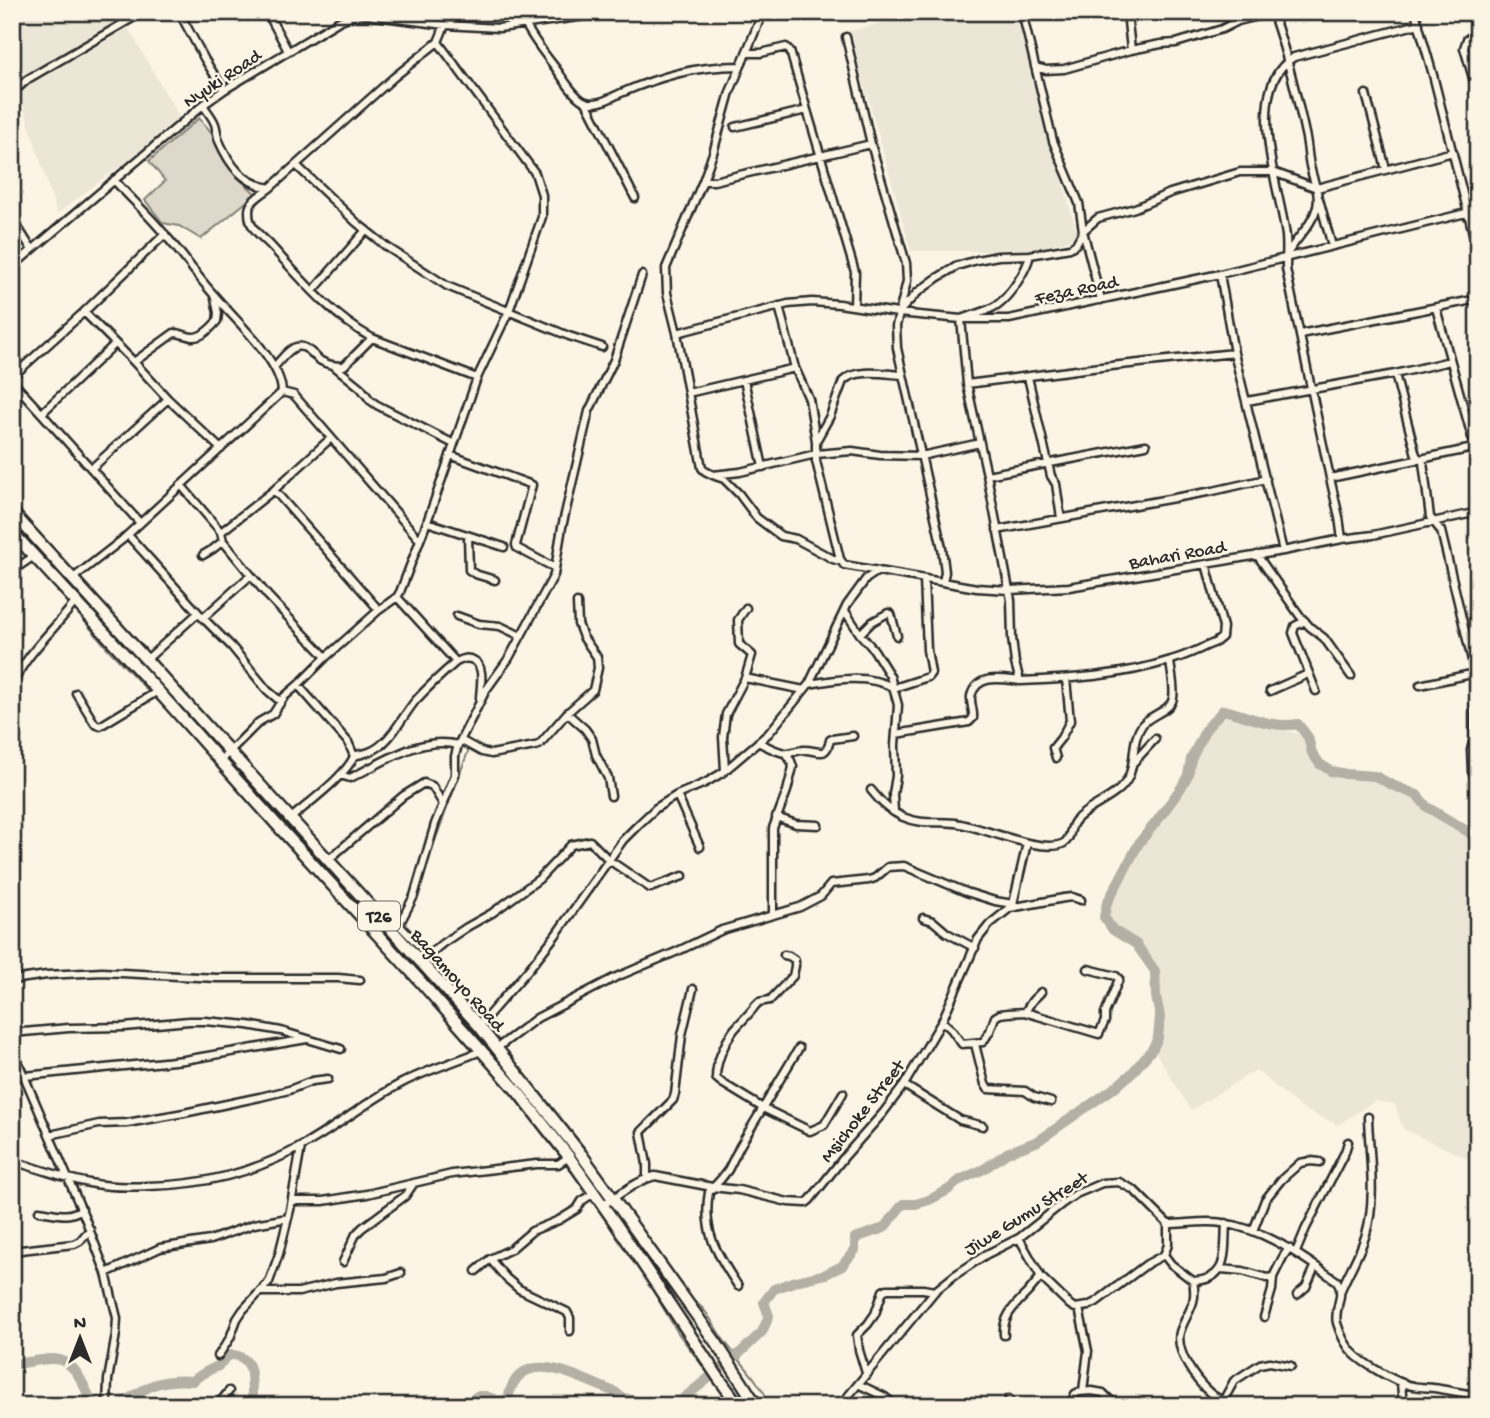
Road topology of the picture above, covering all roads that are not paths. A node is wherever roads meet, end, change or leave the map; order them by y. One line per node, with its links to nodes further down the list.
1 (143, 12): 25 (street)
2 (179, 12): 24 (street)
3 (267, 12): 19 (street)
4 (520, 12): 12 (street)
5 (613, 12): 12 (street, Nyuki Road)
6 (1022, 12): 23 (street)
7 (1127, 12): 18 (street)
8 (1273, 12): 18 (street); 21 (street)
9 (1417, 13): 13 (street)
10 (351, 14): 14 (street, Nyuki Road); 19 (street, Nyuki Road)
11 (762, 14): 20 (street)
12 (526, 24): 14 (street, Nyuki Road); 28 (street)
13 (1419, 24): 21 (street); 33 (street)
14 (444, 25): 17 (street)
15 (1478, 33): 27 (street)
16 (846, 37): 32 (street)
17 (438, 42): 35 (street); 65 (street)
18 (1131, 50): 23 (street)
19 (288, 51): 24 (street, Nyuki Road)
20 (746, 53): 22 (street); 30 (street)
21 (1287, 61): 37 (street); 41 (street)
22 (740, 66): 28 (street); 39 (street)
23 (1035, 67): 48 (street)
24 (224, 90): 29 (street, Nyuki Road)
25 (12, 93)
26 (1366, 94): 36 (street)
27 (1478, 95)
28 (586, 102): 43 (street)
29 (203, 105): 38 (street, Nyuki Road); 40 (street)
30 (807, 110): 31 (street); 34 (street)
31 (735, 127)
32 (871, 144): 34 (street); 67 (street)
33 (1453, 152): 36 (street); 45 (street)
34 (821, 155): 39 (street); 63 (street)
35 (296, 165): 40 (street); 47 (street)
36 (1386, 169): 41 (street)
37 (1273, 172): 41 (street); 48 (street); 54 (street)
38 (114, 180): 49 (street); 51 (street, Nyuki Road)
39 (703, 181): 69 (street)
40 (270, 188): 58 (street)
41 (1317, 188): 42 (street)
42 (1319, 197): 50 (street); 54 (street)
43 (635, 198)
44 (1478, 210): 45 (street, Feza Road)
45 (1467, 212): 50 (street, Feza Road); 52 (street)
46 (12, 218): 51 (street)
47 (366, 230): 58 (street); 65 (street)
48 (1083, 231): 53 (street); 61 (street)
49 (165, 234): 59 (street); 66 (street)
50 (1332, 246): 54 (street, Feza Road)
51 (32, 250): 55 (street, Nyuki Road)
52 (1478, 253)
53 (1030, 255): 67 (street); 68 (street)
54 (1286, 257): 56 (street, Feza Road); 70 (street)
55 (12, 267)
56 (1220, 274): 61 (street, Feza Road); 74 (street)
57 (642, 275): 134 (street)
58 (313, 291): 71 (street)
59 (214, 296): 76 (street); 78 (street)
60 (1478, 299): 64 (street)
61 (1101, 300): 68 (street, Feza Road)
62 (779, 306): 63 (street, Feza Road); 69 (street, Feza Road); 79 (street)
63 (854, 306): 67 (street, Feza Road)
64 (1436, 308): 70 (street); 75 (street)
65 (509, 311): 73 (street); 83 (street)
66 (84, 312): 72 (street); 84 (street)
67 (898, 313): 68 (street, Feza Road); 81 (street)
68 (961, 318): 86 (street)
69 (677, 332): 89 (street)
70 (1300, 334): 87 (street)
71 (372, 338): 77 (street); 83 (street)
72 (115, 344): 76 (street); 92 (street)
73 (602, 347)
74 (1234, 353): 82 (street); 91 (street)
75 (1450, 361): 80 (street); 98 (street)
76 (134, 362): 90 (street)
77 (334, 366): 78 (street); 96 (street)
78 (274, 367): 88 (street)
79 (795, 368): 85 (street); 94 (street)
80 (1395, 374): 87 (street); 103 (street)
81 (903, 375): 94 (street); 102 (street)
82 (1028, 377): 86 (street); 104 (street)
83 (477, 378): 96 (street)
84 (12, 379): 92 (street)
85 (744, 380): 89 (street); 105 (street)
86 (967, 384): 95 (street)
87 (1311, 388): 91 (street); 109 (street)
88 (282, 392): 93 (street); 99 (street)
89 (688, 393): 107 (street)
90 (168, 399): 99 (street); 106 (street)
91 (1247, 401): 110 (street)
92 (43, 415): 106 (street)
93 (331, 438): 112 (street); 124 (street)
94 (816, 441): 100 (street)
95 (980, 443): 102 (street); 108 (street)
96 (454, 444): 101 (street)
97 (1146, 445): 104 (street)
98 (1474, 447): 103 (street)
99 (221, 449): 111 (street)
100 (816, 454): 102 (street); 105 (street); 132 (street)
101 (450, 455): 116 (street); 134 (street)
102 (921, 456): 141 (street)
103 (1419, 458): 109 (street); 118 (street)
104 (1048, 463): 108 (street); 115 (street)
105 (763, 467): 107 (street)
106 (92, 468): 117 (street)
107 (713, 475): 132 (street, Bahari Road)
108 (987, 475): 119 (street)
109 (1329, 478): 125 (street)
110 (1266, 479): 115 (street); 128 (street)
111 (181, 485): 117 (street); 121 (street)
112 (274, 490): 121 (street); 147 (street)
113 (12, 512): 138 (highway, Bagamoyo Road / T26)
114 (1478, 512): 118 (street, Bahari Road)
115 (1061, 518): 119 (street)
116 (427, 522): 123 (street); 124 (street)
117 (140, 523): 122 (street)
118 (1435, 523): 125 (street, Bahari Road); 159 (street)
119 (997, 530): 142 (street)
120 (12, 532): 131 (highway, Bagamoyo Road / T26)
121 (220, 532): 126 (street)
122 (128, 535): 138 (street); 149 (street)
123 (468, 536): 127 (street); 140 (street)
124 (419, 539): 143 (street)
125 (1342, 539): 128 (street, Bahari Road)
126 (223, 541): 129 (street); 137 (street)
127 (504, 547)
128 (1283, 551): 130 (street, Bahari Road)
129 (203, 555)
130 (1257, 555): 133 (street, Bahari Road); 151 (street)
131 (34, 556): 135 (street); 144 (highway, Bagamoyo Road / T26)
132 (841, 561): 136 (street, Bahari Road)
133 (1206, 564): 142 (street, Bahari Road); 157 (street)
134 (555, 568): 153 (street)
135 (12, 571)
136 (878, 571): 139 (street, Bahari Road); 148 (street)
137 (251, 575): 149 (street); 155 (street)
138 (72, 579): 156 (highway, Bagamoyo Road / T26)
139 (924, 579): 141 (street, Bahari Road); 169 (street)
140 (495, 580)
141 (943, 582): 142 (street, Bahari Road)
142 (1009, 590): 164 (street)
143 (397, 597): 147 (street); 158 (street)
144 (76, 601): 167 (street); 170 (highway, Bagamoyo Road / T26)
145 (577, 603): 176 (street)
146 (746, 608): 162 (street)
147 (379, 610): 155 (street)
148 (845, 611): 152 (street); 168 (street)
149 (201, 615): 156 (street); 174 (street)
150 (457, 616): 153 (street)
151 (1305, 621): 160 (street); 161 (street)
152 (860, 634): 154 (street); 169 (street)
153 (521, 636): 175 (street)
154 (897, 636)
155 (326, 657): 165 (street)
156 (146, 660): 183 (highway, Bagamoyo Road / T26)
157 (1170, 661): 163 (street); 188 (street)
158 (456, 662): 175 (street); 185 (street)
159 (1476, 673): 166 (street); 178 (street)
160 (1308, 674): 171 (street); 172 (street)
161 (1351, 676)
162 (745, 678): 168 (street); 189 (street)
163 (1066, 679): 164 (street); 186 (street)
164 (1020, 681): 177 (street)
165 (298, 685): 174 (street); 185 (street)
166 (1420, 685)
167 (12, 686)
168 (806, 687): 169 (street); 182 (street)
169 (894, 688): 177 (street)
170 (158, 691): 173 (street); 187 (highway, Bagamoyo Road / T26)
171 (1270, 691)
172 (1316, 691)
173 (76, 693)
174 (280, 702): 183 (street)
175 (480, 704): 181 (street)
176 (567, 713): 181 (street); 194 (street)
177 (897, 734): 196 (street)
178 (1476, 735): 190 (street)
179 (853, 736): 184 (street)
180 (1155, 739): 188 (street)
181 (460, 743): 191 (street); 195 (street)
182 (758, 743): 184 (street); 189 (street)
183 (229, 752): 187 (street); 198 (highway, Bagamoyo Road / T26)
184 (786, 754): 197 (street)
185 (354, 756): 191 (street)
186 (1056, 758)
187 (220, 761): 227 (highway, Bagamoyo Road / T26)
188 (1131, 765): 200 (street)
189 (725, 771): 193 (street)
190 (1472, 772)
191 (340, 775): 198 (street)
192 (871, 790): 196 (street)
193 (677, 795): 201 (street); 203 (street)
194 (611, 796)
195 (443, 804): 202 (street); 211 (street)
196 (894, 812): 200 (street)
197 (776, 817): 199 (street); 207 (street)
198 (290, 819): 202 (highway, Bagamoyo Road / T26)
199 (818, 825)
200 (1027, 842): 206 (street)
201 (700, 847)
202 (328, 860): 211 (highway, Bagamoyo Road / T26)
203 (609, 860): 204 (street); 211 (street); 219 (street)
204 (682, 876)
205 (1081, 900): 206 (street)
206 (1012, 906): 207 (street); 209 (street, Msichoke Street)
207 (773, 914): 224 (street)
208 (923, 918): 209 (street)
209 (975, 948): 218 (street, Msichoke Street)
210 (784, 956): 233 (street)
211 (425, 959): 219 (highway, Bagamoyo Road / T26)
212 (1088, 969): 217 (street)
213 (12, 980): 214 (street)
214 (360, 980)
215 (693, 989): 242 (street)
216 (1041, 992): 217 (street)
217 (1025, 1012): 222 (street)
218 (942, 1021): 222 (street); 230 (street, Msichoke Street)
219 (479, 1026): 224 (highway, Bagamoyo Road / T26)
220 (12, 1033): 221 (street)
221 (308, 1039): 226 (street); 228 (street)
222 (975, 1044): 232 (street)
223 (12, 1048): 228 (street)
224 (497, 1048): 247 (highway, Bagamoyo Road / T26)
225 (799, 1048): 233 (street)
226 (341, 1049)
227 (481, 1051): 238 (street); 239 (highway, Bagamoyo Road / T26)
228 (25, 1076): 236 (street)
229 (328, 1079): 236 (street)
230 (904, 1085): 235 (street); 245 (street, Msichoke Street)
231 (843, 1093): 233 (street)
232 (1051, 1102)
233 (763, 1108): 245 (street)
234 (1368, 1118): 272 (street)
235 (983, 1126)
236 (50, 1135): 243 (street)
237 (1348, 1142): 258 (street)
238 (302, 1147): 243 (street); 248 (street)
239 (569, 1157): 244 (street); 246 (highway, Bagamoyo Road / T26)
240 (12, 1161): 243 (street)
241 (1320, 1162): 256 (street)
242 (647, 1178): 245 (street, Msichoke Street); 247 (street)
243 (69, 1179): 250 (street)
244 (414, 1183): 248 (street); 262 (street)
245 (712, 1187): 271 (street)
246 (594, 1193): 249 (highway, Bagamoyo Road / T26); 261 (street)
247 (613, 1199): 249 (street); 292 (highway, Bagamoyo Road / T26)
248 (292, 1201): 252 (street)
249 (603, 1205): 291 (highway, Bagamoyo Road / T26)
250 (82, 1209): 251 (street); 255 (street)
251 (39, 1211)
252 (288, 1219): 266 (street); 274 (street)
253 (1226, 1223): 254 (street); 256 (street); 264 (street)
254 (1168, 1224): 257 (street, Jiwe Gumu Street); 260 (street)
255 (90, 1228): 259 (street); 266 (street)
256 (1253, 1231): 258 (street)
257 (1019, 1238): 268 (street); 273 (street, Jiwe Gumu Street)
258 (1293, 1250): 263 (street); 269 (street)
259 (12, 1251)
260 (1164, 1255): 270 (street); 276 (street)
261 (491, 1259): 265 (street); 278 (street)
262 (343, 1262)
263 (1315, 1267): 272 (street); 275 (street)
264 (1221, 1269): 269 (street); 270 (street)
265 (476, 1271)
266 (106, 1273): 289 (street)
267 (401, 1273): 274 (street)
268 (1041, 1277): 276 (street); 279 (street)
269 (1273, 1278): 277 (street)
270 (1194, 1281): 288 (street)
271 (738, 1286)
272 (1341, 1290): 283 (street)
273 (935, 1291): 282 (street, Jiwe Gumu Street); 282 (street)
274 (260, 1292): 280 (street)
275 (1297, 1295)
276 (1079, 1308): 286 (street)
277 (1264, 1317)
278 (570, 1331)
279 (1004, 1335)
280 (218, 1356)
281 (1291, 1366): 288 (street)
282 (866, 1373): 284 (street, Jiwe Gumu Street)
283 (1401, 1383): 287 (street); 299 (street)
284 (858, 1384): 293 (street, Jiwe Gumu Street); 294 (street)
285 (229, 1391): 290 (street)
286 (1083, 1391): 295 (street); 296 (street)
287 (1478, 1395)
288 (1220, 1400): 297 (street); 298 (street)
289 (107, 1406)
290 (217, 1406)
291 (739, 1406)
292 (757, 1406)
293 (840, 1406)
294 (896, 1406)
295 (1070, 1406)
296 (1116, 1406)
297 (1209, 1406)
298 (1234, 1406)
299 (1403, 1406)

